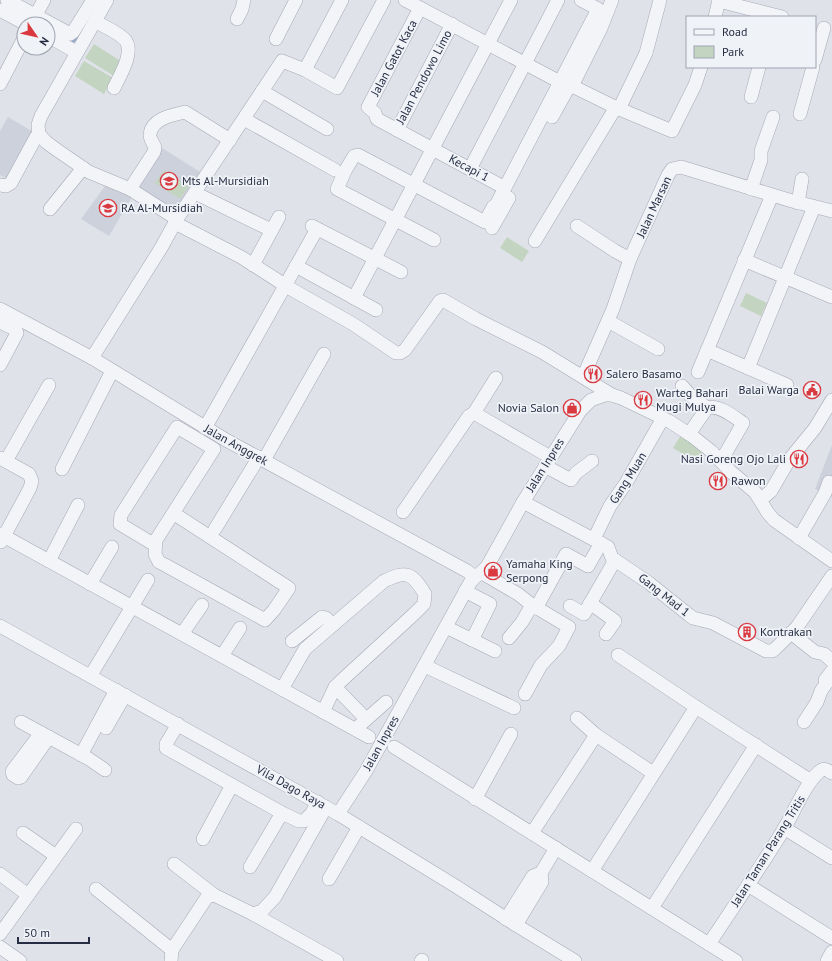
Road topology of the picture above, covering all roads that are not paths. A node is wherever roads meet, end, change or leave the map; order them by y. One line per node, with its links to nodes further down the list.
1 (7, 0): 19 (street)
2 (44, 0): 20 (street)
3 (93, 0): 27 (street)
4 (107, 0): 24 (street)
5 (244, 0): 23 (street)
6 (296, 0): 28 (street)
7 (342, 0): 39 (street)
8 (384, 0): 39 (street)
9 (406, 0): 16 (street)
10 (511, 0): 30 (street)
11 (558, 0): 34 (street)
12 (581, 0): 41 (street)
13 (612, 0): 41 (street)
14 (660, 0): 46 (street)
15 (719, 1): 21 (street); 22 (street)
16 (420, 8): 25 (street); 45 (street, Jalan Gatot Kaca)
17 (0, 10): 18 (street)
18 (17, 16)
19 (25, 16)
20 (34, 16)
21 (715, 16)
22 (776, 16)
23 (237, 19)
24 (95, 21): 32 (street); 42 (street)
25 (452, 24): 30 (street); 51 (street, Jalan Pendowo Limo)
26 (824, 27): 33 (street)
27 (56, 29)
28 (276, 39)
29 (56, 41): 32 (street)
30 (488, 43): 34 (street); 54 (street)
31 (16, 51): 38 (street)
32 (76, 52): 52 (street)
33 (816, 56)
34 (525, 63): 41 (street); 56 (street)
35 (701, 68): 46 (street)
36 (759, 68): 44 (street)
37 (813, 68): 47 (street)
38 (4, 70): 40 (street)
39 (305, 70): 43 (street)
40 (0, 84)
41 (566, 84): 46 (street); 62 (street); 75 (street)
42 (114, 88)
43 (262, 92): 49 (street); 50 (street)
44 (751, 97)
45 (368, 107): 51 (street, Kecapi 1)
46 (617, 108): 77 (street)
47 (800, 114)
48 (773, 117): 63 (street)
49 (244, 119): 53 (street); 57 (street)
50 (327, 129)
51 (397, 130): 54 (street, Kecapi 1)
52 (39, 134): 55 (street); 60 (street)
53 (230, 140): 61 (street); 64 (street)
54 (432, 149): 56 (street, Kecapi 1); 59 (street)
55 (83, 168): 61 (street); 67 (street)
56 (470, 169): 62 (street, Kecapi 1)
57 (335, 170)
58 (802, 179): 66 (street)
59 (414, 184): 62 (street); 71 (street); 71 (street)
60 (0, 185)
61 (130, 188): 72 (street)
62 (505, 188)
63 (751, 189): 66 (street, Jalan Marsan); 79 (street, Jalan Marsan)
64 (195, 193): 72 (street); 74 (street)
65 (770, 200): 80 (street)
66 (798, 203): 68 (street, Jalan Marsan)
67 (50, 209)
68 (832, 211)
69 (812, 212): 84 (street)
70 (279, 216): 81 (street)
71 (395, 220): 76 (street); 78 (street)
72 (176, 221): 81 (street); 95 (street)
73 (577, 226): 79 (street)
74 (267, 228)
75 (492, 228)
76 (434, 240)
77 (535, 241)
78 (375, 259): 82 (street); 83 (street); 87 (street)
79 (630, 259): 90 (street, Jalan Marsan)
80 (744, 260): 84 (street); 93 (street)
81 (253, 265): 85 (street)
82 (296, 266): 85 (street); 87 (street)
83 (401, 272)
84 (785, 277): 86 (street); 97 (street)
85 (285, 285): 101 (street); 111 (street)
86 (832, 297)
87 (354, 298): 89 (street)
88 (0, 309): 95 (street, Jalan Anggrek)
89 (376, 310)
90 (608, 321): 92 (street); 101 (street, Jalan Marsan)
91 (0, 322): 96 (street)
92 (658, 349)
93 (707, 350): 97 (street); 99 (street)
94 (324, 354): 114 (street)
95 (92, 358): 98 (street, Jalan Anggrek)
96 (0, 365)
97 (748, 368): 103 (street)
98 (112, 371): 111 (street, Jalan Anggrek); 119 (street)
99 (698, 372)
100 (496, 378): 109 (street)
101 (587, 379): 105 (street); 107 (street, Jalan Marsan)
102 (49, 385): 115 (street)
103 (787, 385)
104 (682, 386): 108 (street)
105 (612, 395): 107 (street); 110 (street)
106 (832, 400): 121 (street)
107 (586, 404): 118 (street, Jalan Inpres)
108 (707, 408): 112 (street); 117 (street)
109 (474, 413): 118 (street); 124 (street)
110 (663, 418): 112 (street); 129 (street, Gang Muan)
111 (203, 427): 113 (street); 114 (street, Jalan Anggrek)
112 (689, 434): 117 (street)
113 (193, 437): 125 (street); 130 (street)
114 (262, 458): 126 (street); 135 (street, Jalan Anggrek)
115 (3, 460): 127 (street)
116 (592, 461): 118 (street)
117 (721, 461): 121 (street)
118 (548, 462): 122 (street, Jalan Inpres)
119 (62, 469)
120 (829, 482): 128 (street)
121 (760, 498): 128 (street)
122 (523, 502): 129 (street, Gang Mad 1); 135 (street, Jalan Inpres)
123 (78, 504): 133 (street)
124 (403, 512)
125 (173, 513): 130 (street); 130 (street)
126 (215, 529)
127 (2, 538): 133 (street)
128 (799, 538): 134 (street)
129 (598, 541): 132 (street, Gang Mad 1); 142 (street, Gang Muan)
130 (155, 545)
131 (112, 547): 138 (street)
132 (615, 560): 140 (street); 149 (street, Gang Mad 1)
133 (49, 561): 138 (street)
134 (832, 561)
135 (478, 575): 139 (street, Jalan Inpres); 142 (street, Jalan Anggrek)
136 (832, 576): 149 (street, Gang Mad 1)
137 (148, 580): 144 (street)
138 (90, 584): 144 (street)
139 (465, 591): 153 (street); 159 (street, Jalan Inpres)
140 (590, 602): 143 (street); 151 (street)
141 (202, 605): 150 (street)
142 (534, 606): 152 (street); 165 (street, Jalan Anggrek)
143 (570, 606)
144 (132, 607): 150 (street); 161 (street)
145 (333, 624): 154 (street); 154 (street); 162 (street)
146 (0, 626): 161 (street, Vila Dago Raya)
147 (240, 628): 158 (street)
148 (450, 629): 153 (street)
149 (791, 633): 157 (street)
150 (182, 634): 158 (street)
151 (606, 634)
152 (509, 638)
153 (472, 640): 155 (street)
154 (305, 649): 163 (street)
155 (495, 651)
156 (618, 655): 167 (street)
157 (830, 655)
158 (222, 656): 163 (street)
159 (425, 666): 168 (street); 190 (street, Jalan Inpres)
160 (832, 671): 173 (street)
161 (91, 675): 164 (street, Vila Dago Raya)
162 (335, 687): 169 (street); 171 (street)
163 (282, 689): 169 (street)
164 (120, 693): 174 (street, Vila Dago Raya); 181 (street)
165 (525, 694)
166 (386, 702): 171 (street)
167 (696, 707): 179 (street); 183 (street)
168 (514, 708)
169 (323, 712): 175 (street)
170 (577, 718): 177 (street)
171 (366, 720): 175 (street)
172 (22, 722): 181 (street)
173 (804, 722)
174 (178, 724): 186 (street); 188 (street, Vila Dago Raya)
175 (355, 729): 178 (street)
176 (511, 734): 187 (street)
177 (596, 735): 183 (street); 195 (street)
178 (369, 737)
179 (756, 745): 185 (street); 209 (street)
180 (394, 747): 187 (street)
181 (85, 757): 182 (street)
182 (105, 770)
183 (653, 773): 202 (street)
184 (832, 773): 185 (street, Jalan Taman Parang Tritis)
185 (811, 781): 193 (street, Jalan Taman Parang Tritis)
186 (232, 785): 189 (street); 196 (street)
187 (475, 799): 195 (street)
188 (322, 804): 189 (street); 190 (street, Vila Dago Raya); 210 (street)
189 (282, 813): 201 (street)
190 (338, 814): 191 (street, Vila Dago Raya)
191 (359, 827): 204 (street); 211 (street, Vila Dago Raya)
192 (76, 828): 198 (street)
193 (784, 828): 199 (street); 205 (street, Jalan Taman Parang Tritis)
194 (24, 833): 198 (street)
195 (532, 833): 197 (street)
196 (202, 839)
197 (556, 848): 202 (street); 211 (street)
198 (56, 856): 207 (street)
199 (832, 858)
200 (174, 864): 208 (street)
201 (250, 867)
202 (592, 871): 209 (street)
203 (0, 874): 207 (street)
204 (329, 879)
205 (748, 885): 213 (street); 214 (street, Jalan Taman Parang Tritis)
206 (96, 889): 217 (street)
207 (28, 895): 212 (street)
208 (214, 895): 210 (street); 217 (street)
209 (652, 908): 214 (street)
210 (253, 914): 219 (street)
211 (511, 922): 220 (street, Vila Dago Raya)
212 (0, 934)
213 (832, 938)
214 (709, 944): 221 (street)
215 (0, 947): 218 (street)
216 (832, 952): 222 (street)
217 (171, 955)
218 (20, 961)
219 (337, 961)
220 (575, 961)
221 (736, 961)
222 (826, 961)

